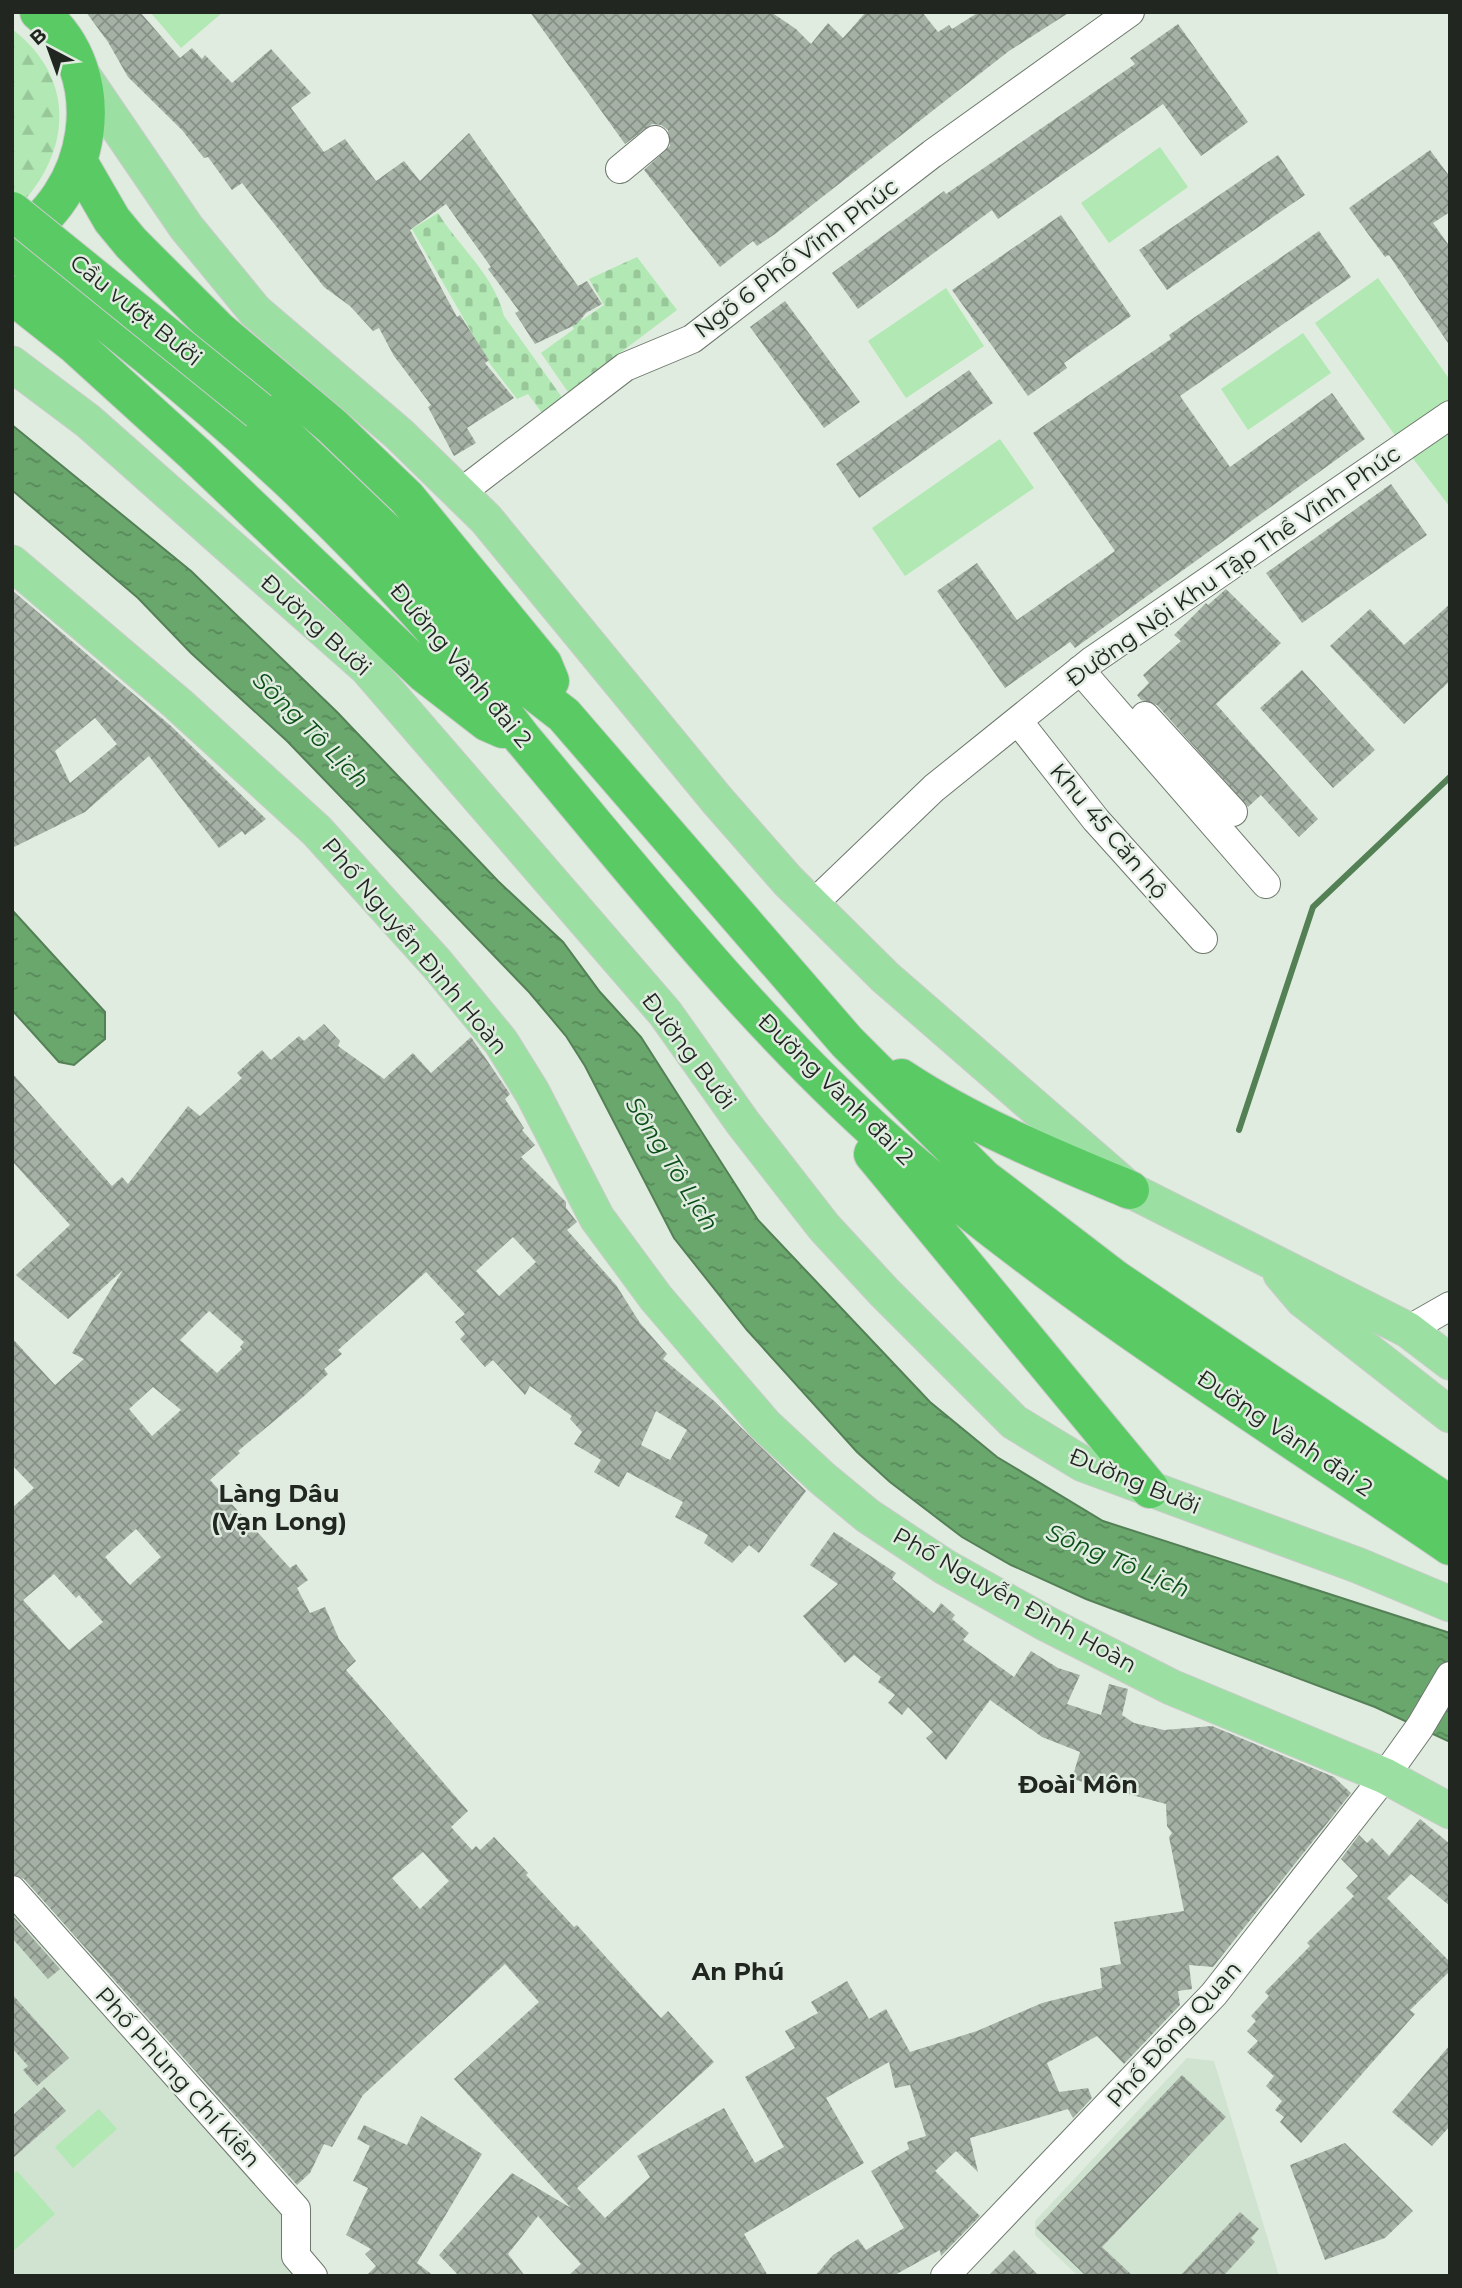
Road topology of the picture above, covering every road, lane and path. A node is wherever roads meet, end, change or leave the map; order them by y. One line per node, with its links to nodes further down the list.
1 (39, 12): 3 (highway)
2 (1130, 12): 14 (street, Ngõ 6 Phố Vĩnh Phúc)
3 (79, 71): 5 (highway); 14 (main road)
4 (655, 140): 6 (street)
5 (79, 163): 8 (highway); 17 (highway)
6 (620, 169)
7 (12, 211): 13 (highway, Cầu vượt Bưởi, bridge)
8 (12, 241)
9 (12, 250): 13 (highway, Cầu vượt Bưởi)
10 (12, 295): 19 (highway)
11 (12, 364): 32 (main road, Đường Bưởi)
12 (1450, 415): 16 (street, Đường Nội Khu Tập Thể Vĩnh Phúc)
13 (247, 421): 17 (highway, Đường Vành đai 2); 19 (highway, Đường Vành đai 2)
14 (459, 494): 22 (main road)
15 (12, 563): 37 (main road, Phố Nguyễn Đình Hoàn)
16 (1087, 665): 18 (street, Đường Nội Khu Tập Thể Vĩnh Phúc); 20 (street); 21 (street)
17 (564, 715): 24 (highway, Đường Vành đai 2)
18 (1018, 721): 22 (street, Đường Nội Khu Tập Thể Vĩnh Phúc); 23 (street, Khu 45 Căn hộ)
19 (522, 738): 25 (highway, Đường Vành đai 2)
20 (1233, 812)
21 (1266, 884)
22 (812, 905): 26 (main road)
23 (1203, 939)
24 (847, 1042): 26 (highway); 33 (highway, Đường Vành đai 2)
25 (788, 1049): 32 (highway); 34 (highway, Đường Vành đai 2)
26 (1130, 1191): 27 (main road)
27 (1269, 1259): 29 (main road); 31 (main road)
28 (1450, 1306): 29 (street)
29 (1408, 1330): 30 (main road)
30 (1450, 1362)
31 (1450, 1415)
32 (1150, 1489): 35 (main road, Đường Bưởi)
33 (1450, 1505)
34 (1450, 1546)
35 (1450, 1604)
36 (1450, 1676): 37 (street, Phố Đông Quan)
37 (1385, 1776): 38 (main road, Phố Nguyễn Đình Hoàn); 41 (street, Phố Đông Quan)
38 (1450, 1811)
39 (12, 1890): 40 (street, Phố Phùng Chí Kiên)
40 (313, 2276)
41 (945, 2276)

